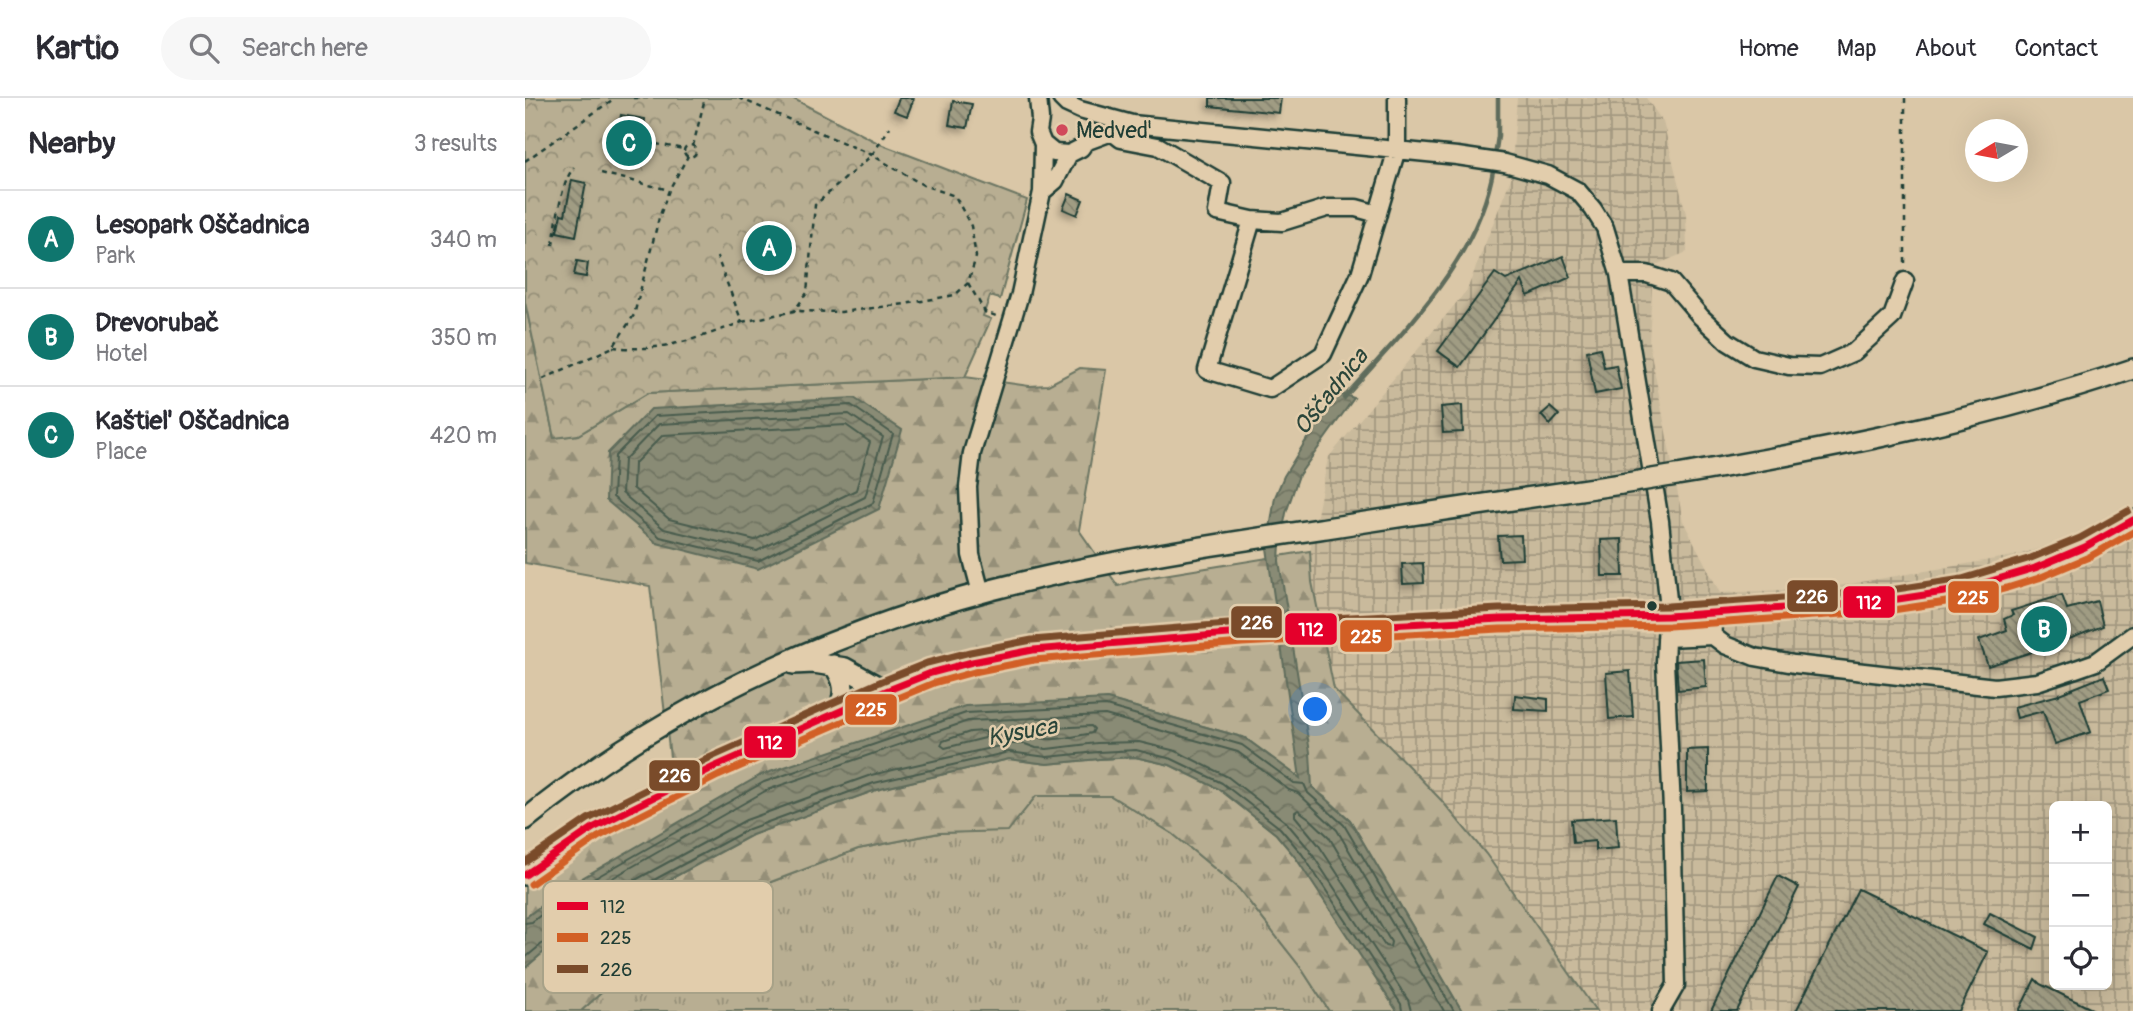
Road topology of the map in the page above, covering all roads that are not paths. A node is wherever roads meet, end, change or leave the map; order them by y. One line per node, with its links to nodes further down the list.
1 (1038, 98): 4 (street)
2 (1397, 98): 9 (street)
3 (1070, 104): 4 (street); 5 (street); 7 (street)
4 (1040, 119): 8 (street)
5 (1132, 124): 6 (street); 9 (street)
6 (1112, 132): 7 (street); 13 (street)
7 (1085, 142): 10 (street)
8 (1043, 144): 10 (street); 11 (street)
9 (1397, 149): 12 (street); 14 (street)
10 (1069, 154): 11 (street)
11 (1042, 192): 18 (street)
12 (1378, 214): 13 (street); 13 (street)
13 (1252, 220)
14 (1619, 274): 15 (street); 20 (street)
15 (1905, 281)
16 (2133, 369): 18 (main road, bridge)
17 (2133, 520): 19 (main road)
18 (981, 593): 24 (main road)
19 (1712, 613): 20 (main road); 22 (street)
20 (1668, 616): 23 (street); 26 (main road)
21 (2133, 635): 22 (street)
22 (1713, 636): 23 (street)
23 (1666, 638): 30 (street)
24 (778, 665): 25 (main road); 28 (main road)
25 (833, 665): 26 (main road); 27 (main road)
26 (886, 691): 27 (main road)
27 (837, 712): 29 (main road)
28 (525, 820)
29 (525, 875)
30 (1661, 1011)

